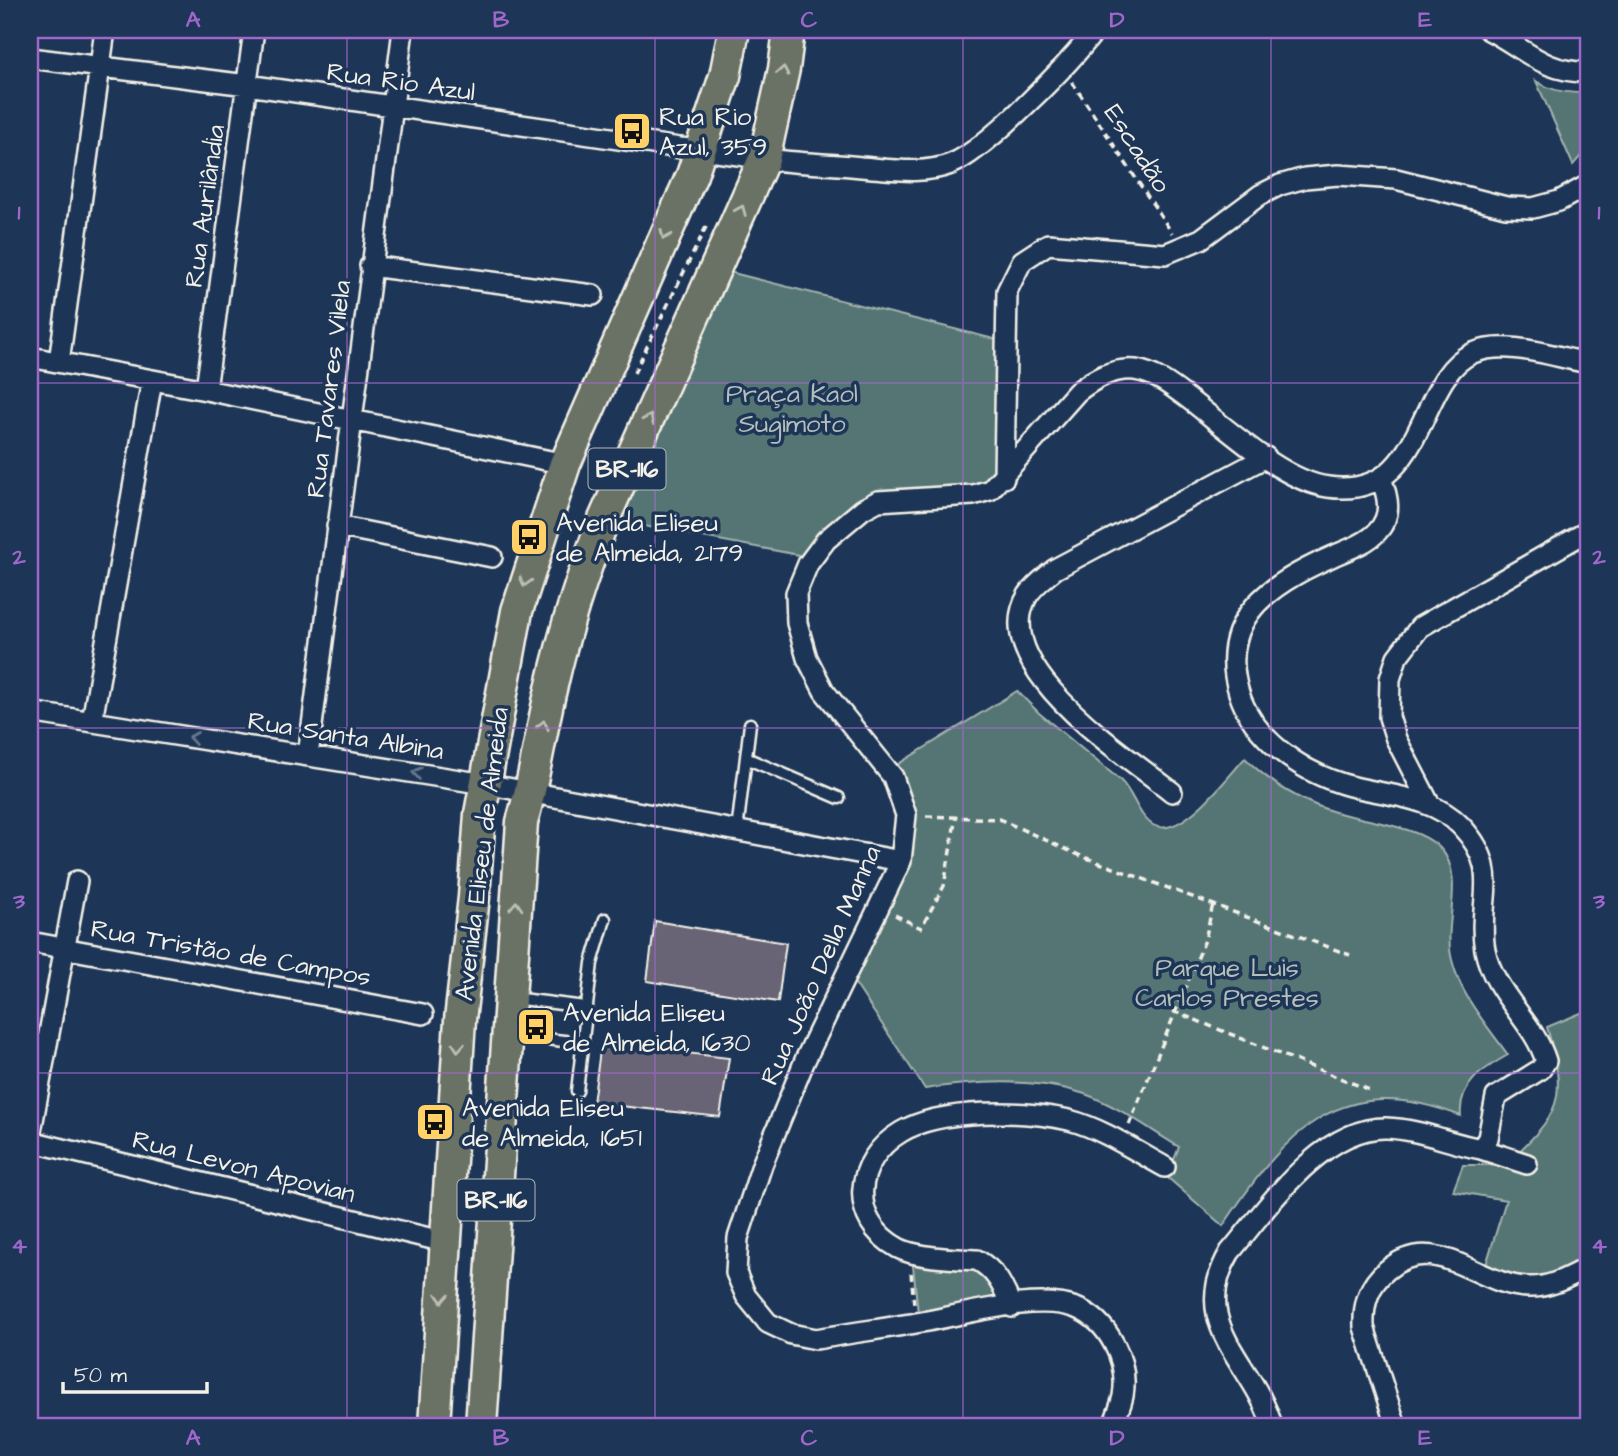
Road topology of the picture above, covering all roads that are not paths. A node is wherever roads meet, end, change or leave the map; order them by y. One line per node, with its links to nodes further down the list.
1 (105, 30): 9 (street)
2 (254, 30): 11 (street, Rua Aurilândia)
3 (403, 30): 12 (street, Rua Tavares Vilela)
4 (734, 30): 13 (main road, Avenida Eliseu de Almeida / BR-116)
5 (789, 30): 14 (main road, Avenida Eliseu de Almeida / BR-116, one-way to 5)
6 (1096, 30): 14 (street, Rua Rio Azul)
7 (1489, 30): 10 (street)
8 (30, 58): 9 (street, Rua Rio Azul)
9 (100, 68): 11 (street, Rua Rio Azul); 19 (street)
10 (1588, 72)
11 (247, 85): 12 (street, Rua Rio Azul); 22 (street, Rua Aurilândia)
12 (390, 106): 13 (street, Rua Rio Azul); 16 (street, Rua Tavares Vilela)
13 (700, 149): 14 (street, Rua Rio Azul); 25 (main road, Avenida Eliseu de Almeida / BR-116, one-way to 25)
14 (764, 159): 37 (main road, Avenida Eliseu de Almeida / BR-116, one-way to 14)
15 (1588, 185): 26 (street)
16 (370, 266): 17 (street); 23 (street, Rua Tavares Vilela)
17 (593, 295)
18 (30, 357): 19 (street)
19 (60, 362): 21 (street)
20 (1588, 363): 27 (street)
21 (152, 380): 22 (street); 32 (street)
22 (206, 390): 23 (street)
23 (351, 418): 25 (street); 28 (street, Rua Tavares Vilela)
24 (1266, 457): 26 (street, Rua João Della Manna); 27 (street, Rua João Della Manna); 38 (street)
25 (565, 464): 36 (main road, Avenida Eliseu de Almeida / BR-116, one-way to 36)
26 (1004, 478): 42 (street, Rua João Della Manna)
27 (1381, 478): 40 (street)
28 (337, 526): 30 (street); 34 (street, Rua Tavares Vilela)
29 (1588, 531): 40 (street)
30 (492, 557)
31 (30, 712): 32 (street, Rua Santa Albina)
32 (92, 721): 34 (street, Rua Santa Albina, one-way to 32)
33 (750, 724): 35 (lane)
34 (308, 756): 36 (street, Rua Santa Albina, one-way to 34)
35 (746, 758): 39 (lane); 41 (lane)
36 (485, 784): 37 (street, Rua Santa Albina); 57 (main road, Avenida Eliseu de Almeida / BR-116, one-way to 57)
37 (531, 792): 41 (street, Rua Santa Albina); 47 (main road, Avenida Eliseu de Almeida / BR-116, one-way to 37)
38 (1172, 792)
39 (839, 798)
40 (1430, 805): 54 (street)
41 (737, 831): 42 (street, Rua Santa Albina)
42 (901, 861): 59 (street, Rua João Della Manna)
43 (77, 881): 46 (street)
44 (605, 919): 48 (lane)
45 (30, 942): 46 (street, Rua Tristão de Campos)
46 (65, 948): 49 (street, Rua Tristão de Campos); 53 (street)
47 (510, 998): 48 (lane); 50 (main road, Avenida Eliseu de Almeida / BR-116)
48 (585, 1007): 51 (lane)
49 (423, 1014)
50 (508, 1035): 51 (lane); 61 (main road, Avenida Eliseu de Almeida / BR-116)
51 (582, 1042): 52 (lane)
52 (577, 1091)
53 (30, 1139): 57 (street, Rua Levon Apovian)
54 (1481, 1149): 55 (street); 63 (street)
55 (1527, 1164)
56 (1165, 1167): 59 (street)
57 (445, 1242): 60 (main road, Avenida Eliseu de Almeida / BR-116, one-way to 60)
58 (1588, 1267): 64 (street)
59 (1012, 1307): 62 (street, Rua João Della Manna)
60 (434, 1426)
61 (481, 1426)
62 (1113, 1426)
63 (1272, 1426)
64 (1396, 1426)

